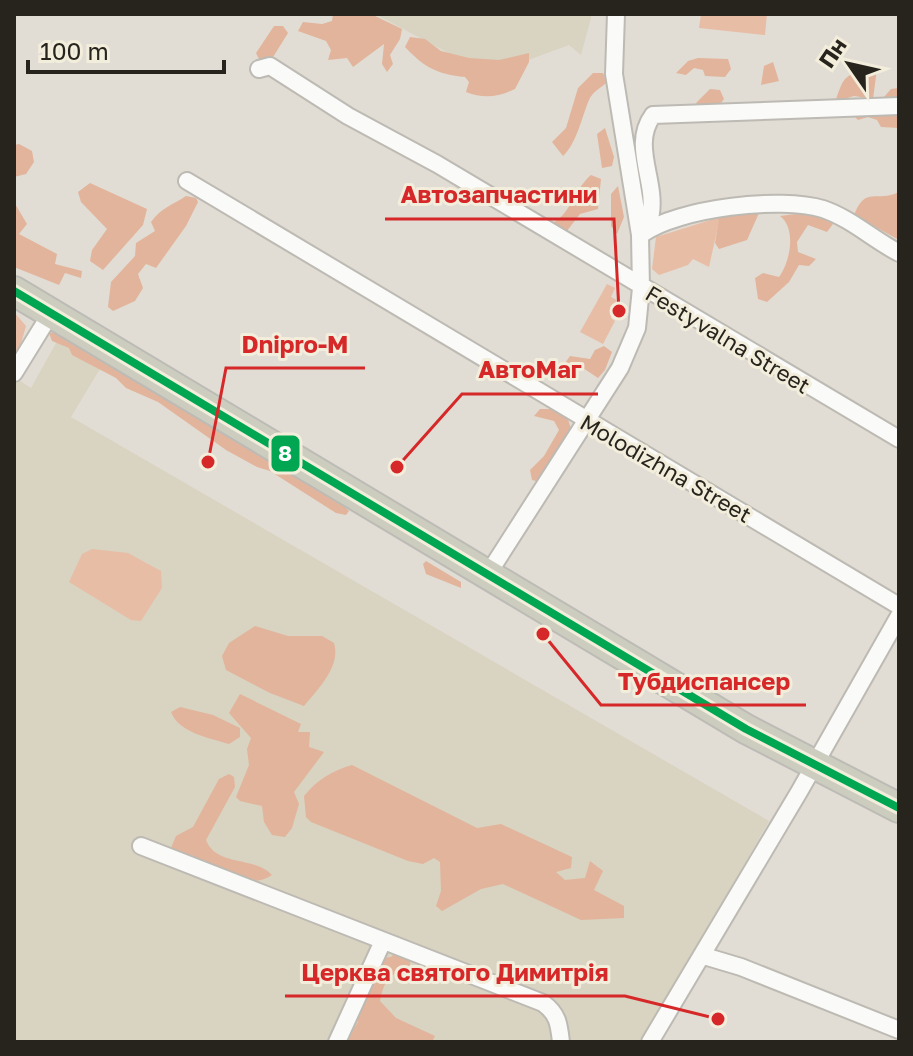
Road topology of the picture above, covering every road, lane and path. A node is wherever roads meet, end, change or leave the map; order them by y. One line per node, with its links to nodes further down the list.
1 (616, 14): 5 (street)
2 (264, 67): 7 (street, Festyvalna Street)
3 (899, 106): 5 (street)
4 (187, 181): 11 (street, Molodizhna Street)
5 (640, 235): 6 (street); 7 (street)
6 (899, 253)
7 (641, 288): 11 (street); 12 (street, Festyvalna Street)
8 (14, 291): 9 (highway)
9 (51, 313): 10 (street); 13 (highway)
10 (14, 373)
11 (586, 421): 13 (street); 14 (street, Molodizhna Street)
12 (899, 439)
13 (488, 574): 16 (highway)
14 (899, 606)
15 (899, 616): 16 (street)
16 (814, 765): 17 (highway); 20 (street)
17 (899, 808)
18 (141, 846): 19 (street)
19 (383, 941): 22 (street); 23 (street)
20 (704, 956): 21 (street); 24 (street)
21 (899, 1030)
22 (337, 1042)
23 (561, 1042)
24 (650, 1042)

